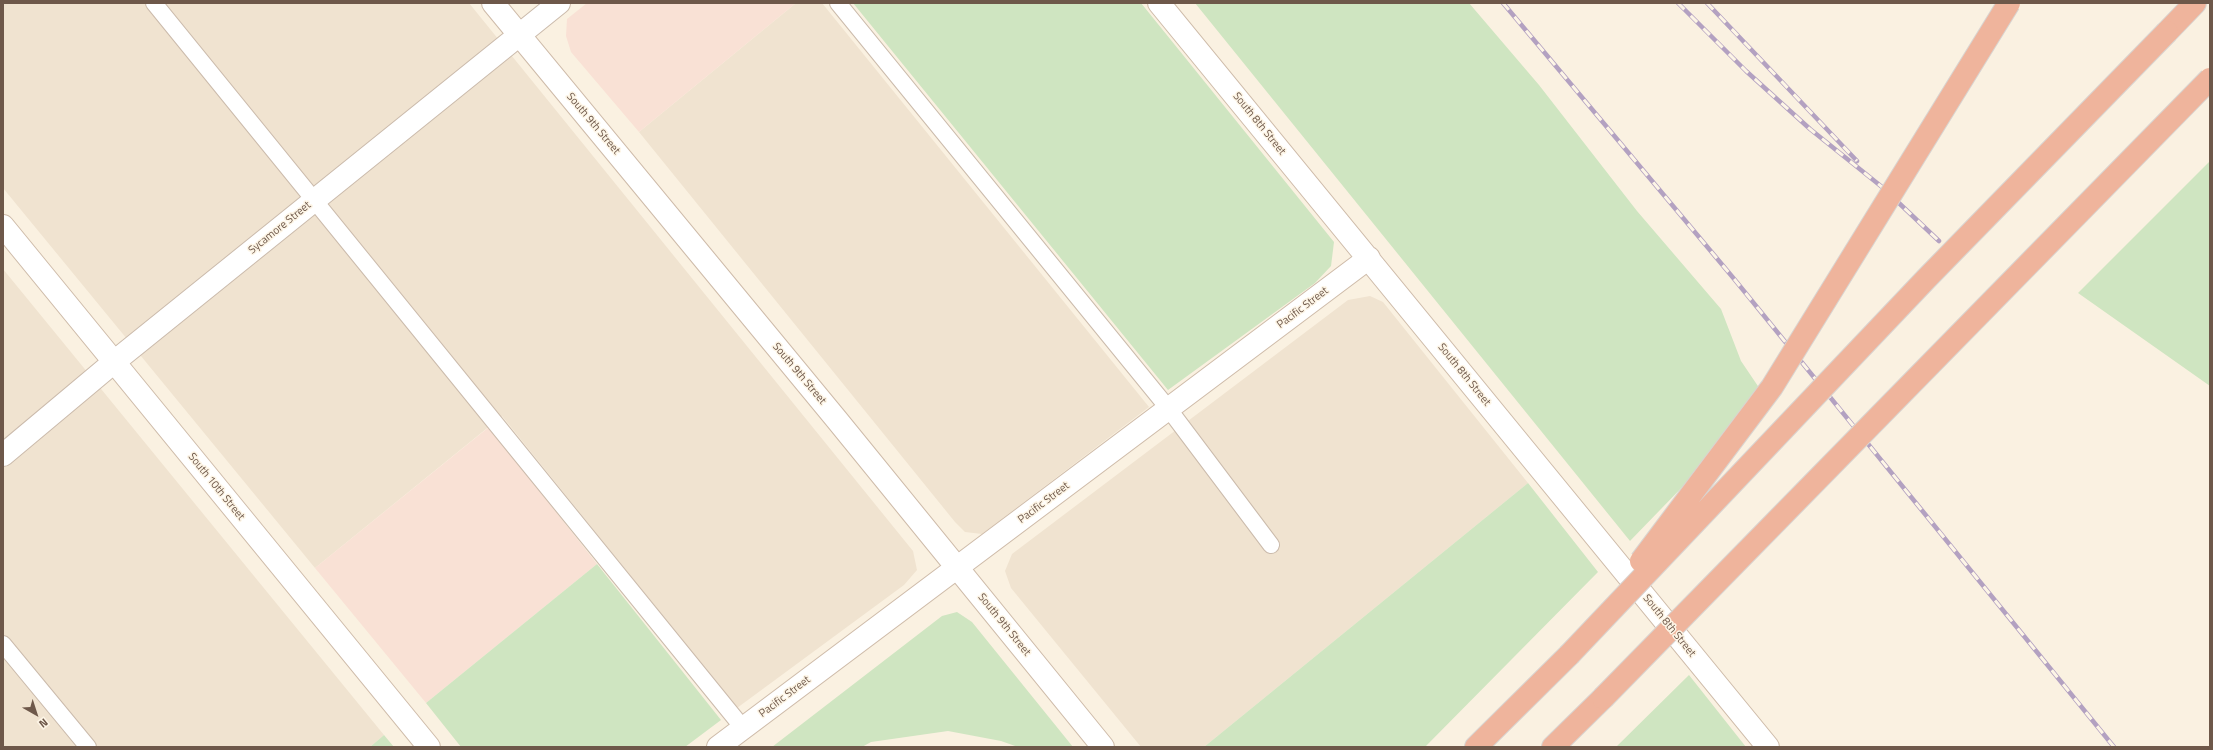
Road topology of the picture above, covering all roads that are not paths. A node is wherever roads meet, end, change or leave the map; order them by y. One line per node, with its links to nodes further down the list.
1 (154, 3): 10 (lane)
2 (493, 3): 8 (street, South 9th Street)
3 (559, 3): 8 (street, Sycamore Street)
4 (838, 3): 14 (lane)
5 (1159, 3): 12 (street, South 8th Street)
6 (2009, 3): 19 (highway, bridge)
7 (2195, 3): 19 (highway, bridge)
8 (520, 35): 10 (street, Sycamore Street); 17 (street, South 9th Street)
9 (2210, 79): 20 (highway, bridge)
10 (314, 201): 13 (street, Sycamore Street); 21 (lane)
11 (3, 226): 13 (street, South 10th Street)
12 (1369, 258): 14 (street, Pacific Street); 29 (street, South 8th Street)
13 (114, 362): 15 (street, Sycamore Street); 23 (street, South 10th Street)
14 (1168, 408): 16 (lane); 17 (street, Pacific Street)
15 (3, 455)
16 (1272, 546)
17 (957, 568): 21 (street, Pacific Street); 25 (street, South 9th Street)
18 (3, 644): 22 (lane)
19 (1569, 655): 26 (highway)
20 (1604, 698): 27 (highway); 28 (highway)
21 (743, 728): 24 (street, Pacific Street)
22 (88, 747)
23 (429, 747)
24 (718, 747)
25 (1102, 747)
26 (1476, 747)
27 (1553, 747)
28 (1567, 747)
29 (1768, 747)

